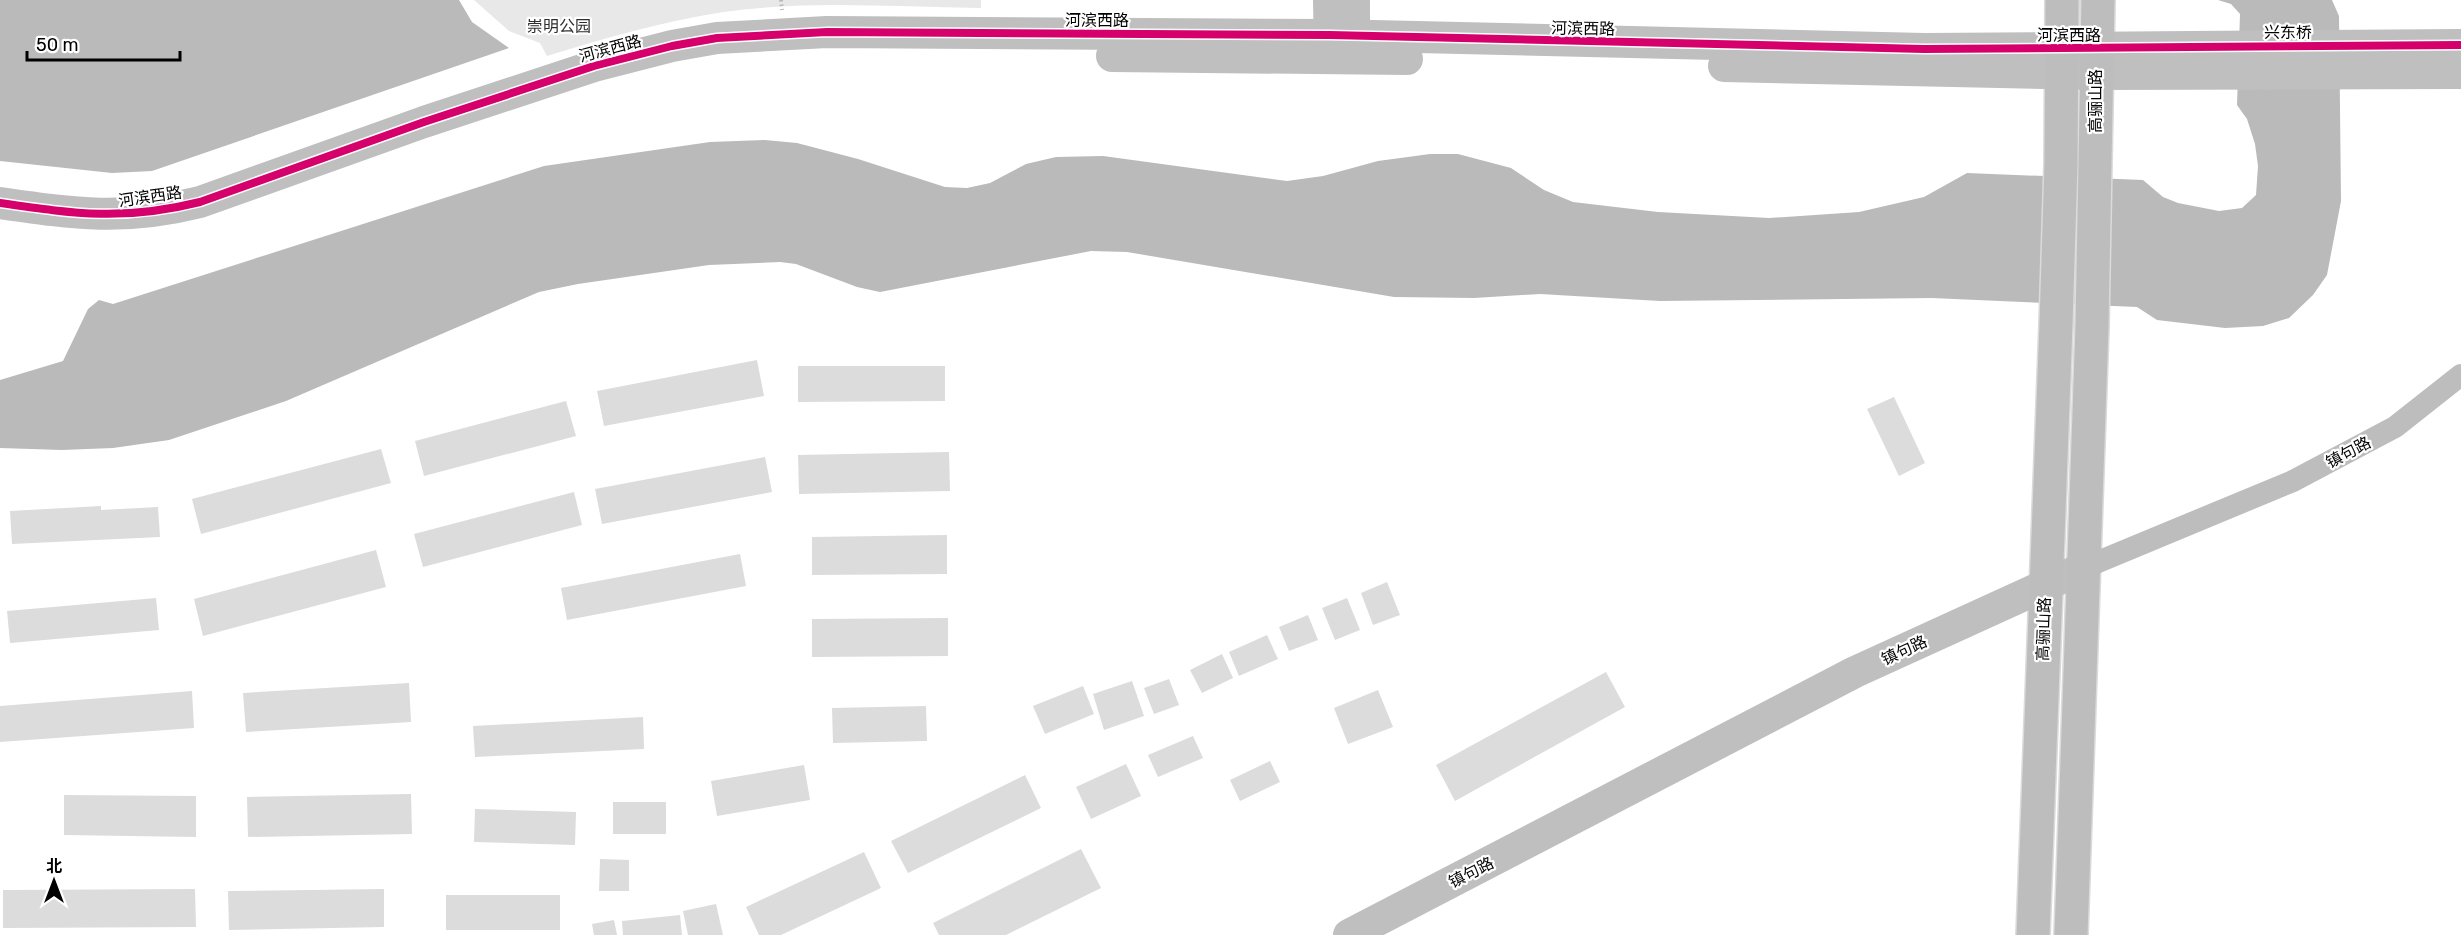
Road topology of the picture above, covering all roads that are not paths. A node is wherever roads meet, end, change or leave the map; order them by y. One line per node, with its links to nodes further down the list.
1 (1329, 0): 6 (street)
2 (1354, 0): 6 (street)
3 (2062, 0): 8 (main road, 高骊山路)
4 (2098, 0): 9 (main road, 高骊山路)
5 (2461, 45): 7 (street)
6 (1342, 47): 8 (street, 河滨西路); 11 (street, 河滨西路); 12 (street, 河滨西路)
7 (2355, 59): 9 (street, 河滨西路); 10 (street)
8 (2061, 61): 9 (street, 河滨西路); 15 (main road, 高骊山路)
9 (2095, 61): 14 (main road, 高骊山路)
10 (2461, 73)
11 (0, 203)
12 (0, 223)
13 (2461, 375): 14 (street, 镇句路)
14 (2081, 569): 15 (street, 镇句路); 18 (main road)
15 (2044, 585): 16 (street, 镇句路); 17 (main road, 高骊山路)
16 (1349, 935)
17 (2033, 935)
18 (2070, 935)

